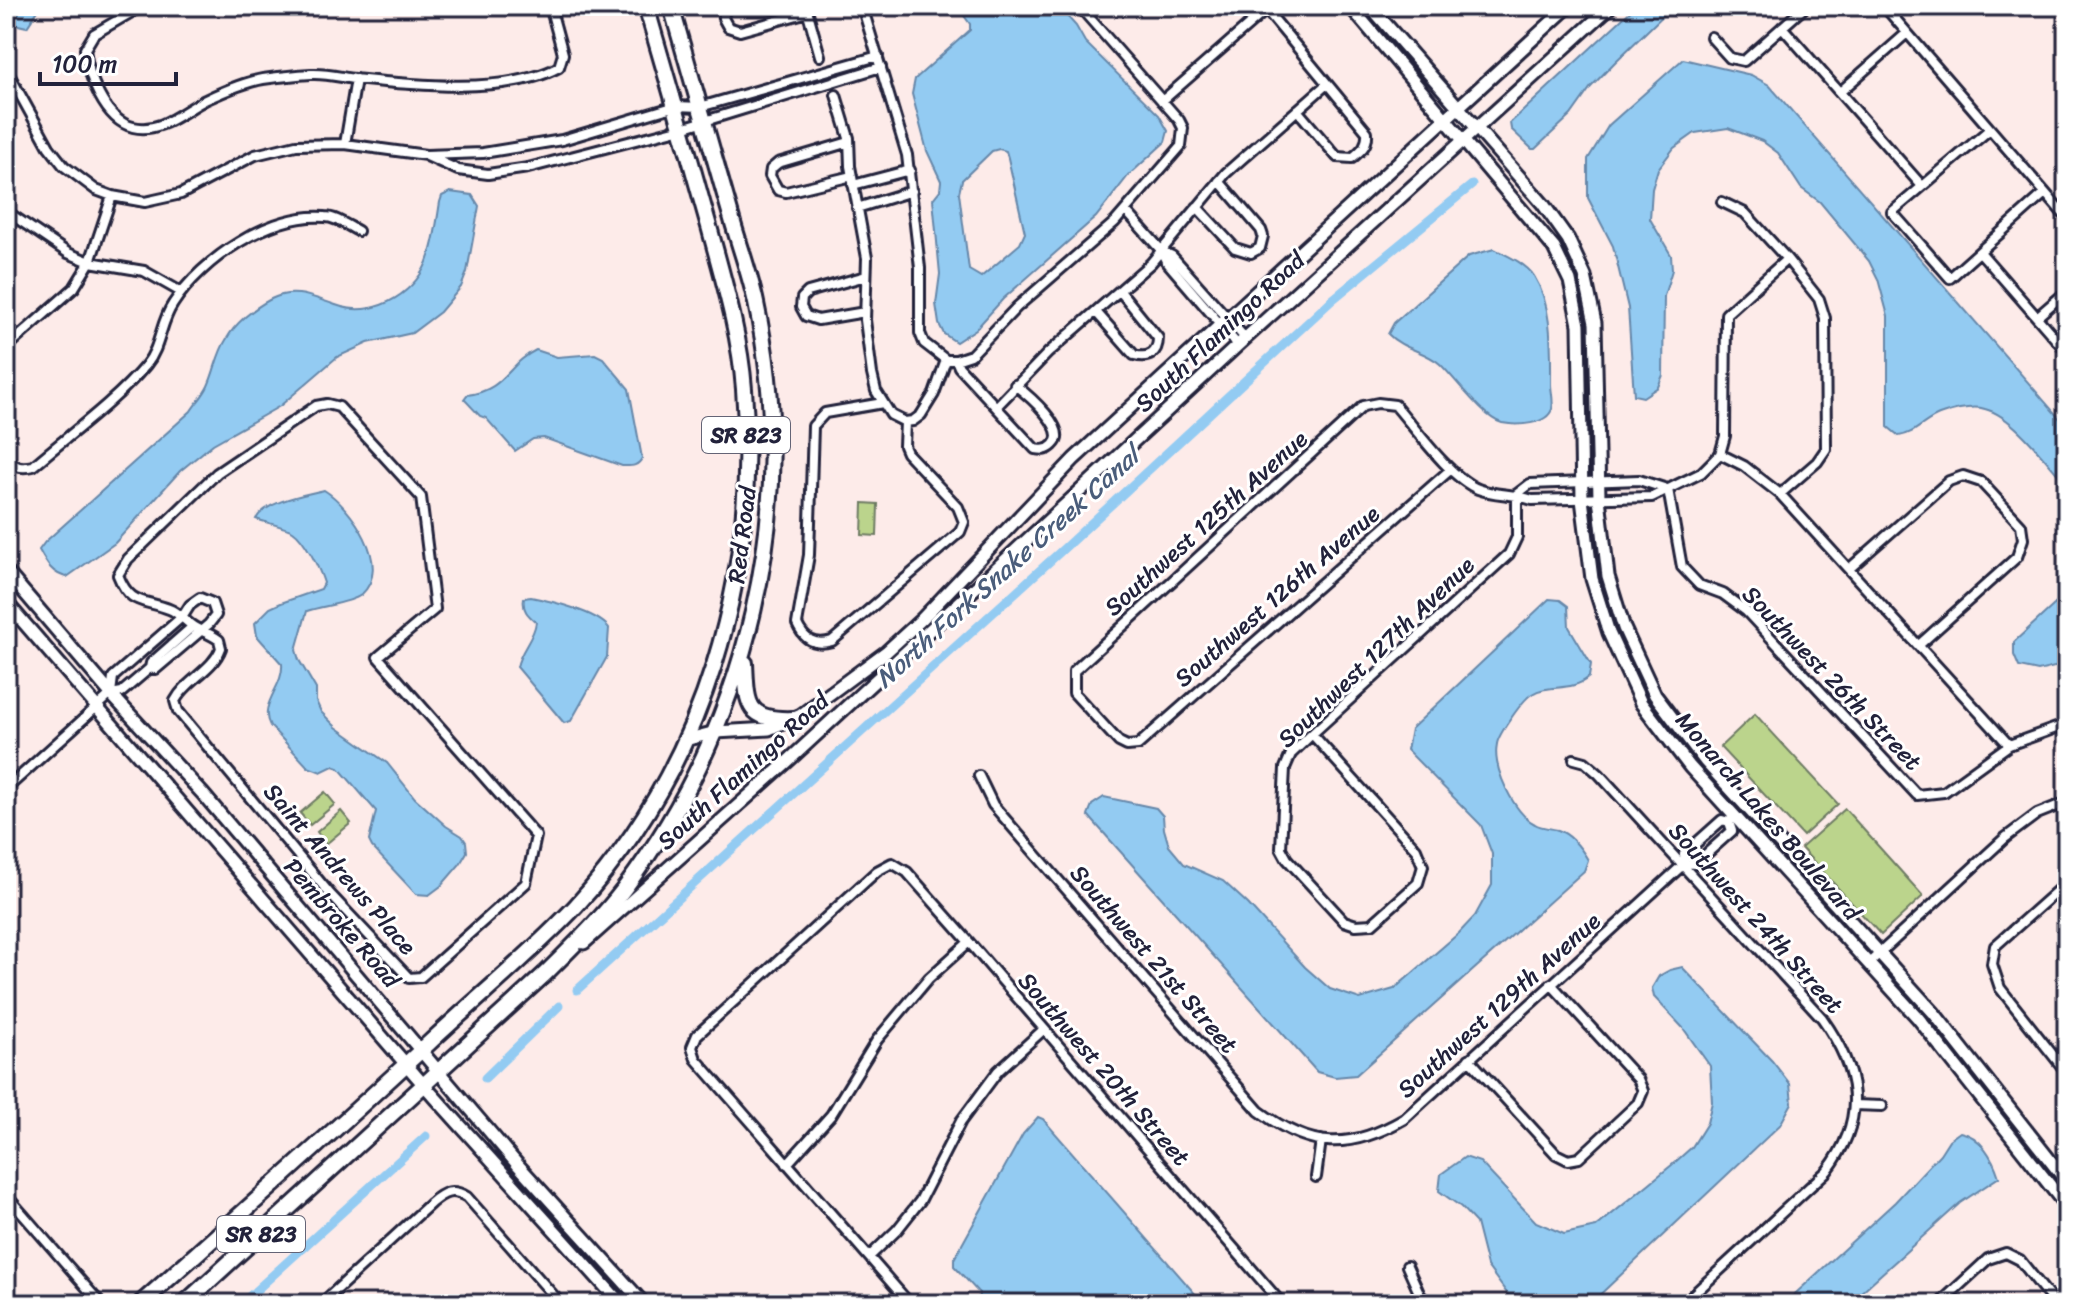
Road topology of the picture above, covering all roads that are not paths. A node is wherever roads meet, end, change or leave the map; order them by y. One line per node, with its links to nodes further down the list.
1 (142, 6): 23 (street)
2 (550, 6): 23 (street)
3 (646, 6): 28 (highway, Red Road / SR 823)
4 (671, 6): 31 (highway, Red Road / SR 823)
5 (726, 6): 15 (street)
6 (862, 6): 20 (street)
7 (1079, 6): 27 (street)
8 (1350, 6): 32 (main road, Monarch Lakes Boulevard)
9 (1370, 6): 29 (main road, Monarch Lakes Boulevard)
10 (1569, 6): 29 (main road, South Flamingo Road)
11 (1611, 6): 34 (main road, South Flamingo Road)
12 (1806, 6): 16 (street)
13 (1884, 6): 17 (street)
14 (1265, 8): 24 (street); 27 (street)
15 (807, 9): 19 (street)
16 (1782, 27): 18 (street); 25 (street)
17 (1907, 33): 25 (street); 35 (street)
18 (1711, 37)
19 (820, 56)
20 (878, 56): 21 (street); 31 (street)
21 (881, 67): 31 (street); 40 (street)
22 (6, 69): 46 (street)
23 (356, 79): 38 (street)
24 (1327, 84): 30 (street); 30 (street)
25 (1840, 92): 43 (street)
26 (836, 95): 37 (street)
27 (1162, 101): 51 (street)
28 (676, 106): 31 (street); 33 (highway, Red Road / SR 823); 39 (street)
29 (1458, 108): 32 (main road, South Flamingo Road); 34 (main road, Monarch Lakes Boulevard)
30 (1297, 110): 42 (street)
31 (702, 114): 33 (street); 90 (highway, Red Road / SR 823)
32 (1447, 119): 36 (main road, Monarch Lakes Boulevard); 65 (main road, South Flamingo Road)
33 (682, 128): 39 (street); 97 (highway, Red Road / SR 823)
34 (1477, 128): 36 (main road, South Flamingo Road); 77 (main road, Monarch Lakes Boulevard)
35 (1990, 129): 43 (street); 45 (street)
36 (1463, 141): 66 (main road, South Flamingo Road); 78 (main road, Monarch Lakes Boulevard)
37 (849, 142): 41 (street); 41 (street)
38 (345, 144): 39 (street); 46 (street)
39 (426, 155)
40 (910, 170): 41 (street); 44 (street)
41 (852, 181): 49 (street)
42 (1219, 181): 48 (street); 48 (street)
43 (1922, 186): 55 (street)
44 (912, 191): 49 (street); 69 (street)
45 (2045, 193): 52 (street); 55 (street)
46 (112, 196): 57 (street)
47 (1722, 202): 56 (street)
48 (1197, 207): 54 (street)
49 (857, 208): 58 (street)
50 (6, 211): 57 (street)
51 (1126, 211): 54 (street); 69 (street)
52 (2067, 218)
53 (358, 231): 61 (street)
54 (1161, 250): 59 (street); 65 (street)
55 (1980, 252): 64 (street)
56 (1787, 259): 74 (street); 81 (street)
57 (90, 262): 61 (street); 67 (street)
58 (866, 276): 62 (street); 62 (street)
59 (1120, 291): 63 (street); 63 (street)
60 (2067, 291): 64 (street)
61 (181, 292): 75 (street)
62 (865, 312): 71 (street)
63 (1096, 312): 70 (street)
64 (2037, 317): 68 (street)
65 (1223, 321): 66 (street); 93 (main road, South Flamingo Road)
66 (1242, 342): 110 (main road, South Flamingo Road)
67 (6, 348)
68 (2067, 352)
69 (951, 360): 72 (street); 73 (street)
70 (1015, 385): 72 (street); 72 (street)
71 (883, 403): 73 (street); 73 (street)
72 (996, 407)
73 (905, 422)
74 (1720, 454): 79 (street); 81 (street)
75 (6, 458)
76 (1450, 470): 80 (street); 99 (street, Southwest 126th Avenue); 99 (street, Southwest 125th Avenue)
77 (1599, 482): 78 (street); 79 (street); 82 (main road, Monarch Lakes Boulevard)
78 (1582, 483): 80 (street); 83 (main road, Monarch Lakes Boulevard)
79 (1668, 489): 82 (street); 98 (street, Southwest 26th Street)
80 (1517, 494): 83 (street); 96 (street, Southwest 127th Avenue)
81 (1780, 494): 84 (street)
82 (1599, 498): 83 (street); 108 (main road, Monarch Lakes Boulevard)
83 (1582, 499): 104 (main road, Monarch Lakes Boulevard)
84 (1849, 569): 89 (street); 89 (street)
85 (6, 571): 91 (main road, Pembroke Road)
86 (6, 602): 92 (main road, Pembroke Road)
87 (183, 616): 88 (street, Saint Andrews Place); 88 (street); 88 (street, Saint Andrews Place); 91 (street)
88 (196, 628): 91 (street)
89 (1919, 645): 98 (street)
90 (743, 652): 93 (highway); 95 (highway, Red Road / SR 823)
91 (111, 694): 92 (street); 113 (main road, Pembroke Road)
92 (96, 707): 102 (street); 115 (main road, Pembroke Road)
93 (793, 719): 95 (main road, South Flamingo Road)
94 (2067, 724): 98 (street)
95 (716, 732): 97 (main road, South Flamingo Road); 110 (highway, Red Road / SR 823)
96 (1312, 734): 96 (street, Southwest 127th Avenue)
97 (685, 740): 113 (highway, Red Road / SR 823)
98 (2009, 745)
99 (1127, 746)
100 (1574, 759): 105 (street, Southwest 24th Street)
101 (979, 776): 121 (street, Southwest 21st Street)
102 (6, 789)
103 (2067, 802): 108 (street)
104 (1732, 819): 105 (street, Southwest 129th Avenue); 105 (street, Southwest 129th Avenue); 109 (main road, Monarch Lakes Boulevard)
105 (1683, 864): 111 (street, Southwest 129th Avenue); 119 (street, Southwest 24th Street)
106 (2067, 882): 117 (street)
107 (969, 942): 112 (street, Southwest 20th Street); 122 (street); 122 (street, Southwest 20th Street)
108 (1881, 952): 109 (street); 124 (main road, Monarch Lakes Boulevard)
109 (1869, 963): 126 (main road, Monarch Lakes Boulevard)
110 (546, 973): 116 (highway, South Flamingo Road / SR 823)
111 (1551, 984): 114 (street, Southwest 129th Avenue); 114 (street)
112 (1043, 1030): 127 (street); 137 (street, Southwest 20th Street)
113 (421, 1050): 115 (highway, SR 823); 116 (main road, Pembroke Road)
114 (1469, 1059): 121 (street, Southwest 129th Avenue)
115 (406, 1064): 118 (main road, Pembroke Road); 130 (highway, SR 823)
116 (438, 1070): 118 (highway, South Flamingo Road / SR 823); 135 (main road, Pembroke Road)
117 (2067, 1073)
118 (423, 1084): 131 (highway, South Flamingo Road / SR 823); 134 (main road, Pembroke Road)
119 (1854, 1105): 120 (street); 139 (street, Southwest 24th Street)
120 (1882, 1106)
121 (1321, 1140): 123 (street)
122 (787, 1164): 127 (street)
123 (1316, 1177)
124 (2067, 1182)
125 (6, 1195): 129 (street)
126 (2067, 1207)
127 (869, 1257): 136 (street)
128 (1407, 1266): 138 (street)
129 (101, 1304)
130 (140, 1304)
131 (184, 1304)
132 (321, 1304): 133 (street)
133 (561, 1304)
134 (621, 1304)
135 (644, 1304)
136 (910, 1304)
137 (1282, 1304)
138 (1428, 1304)
139 (1683, 1304)
140 (1939, 1304): 141 (street)
141 (2055, 1304)

